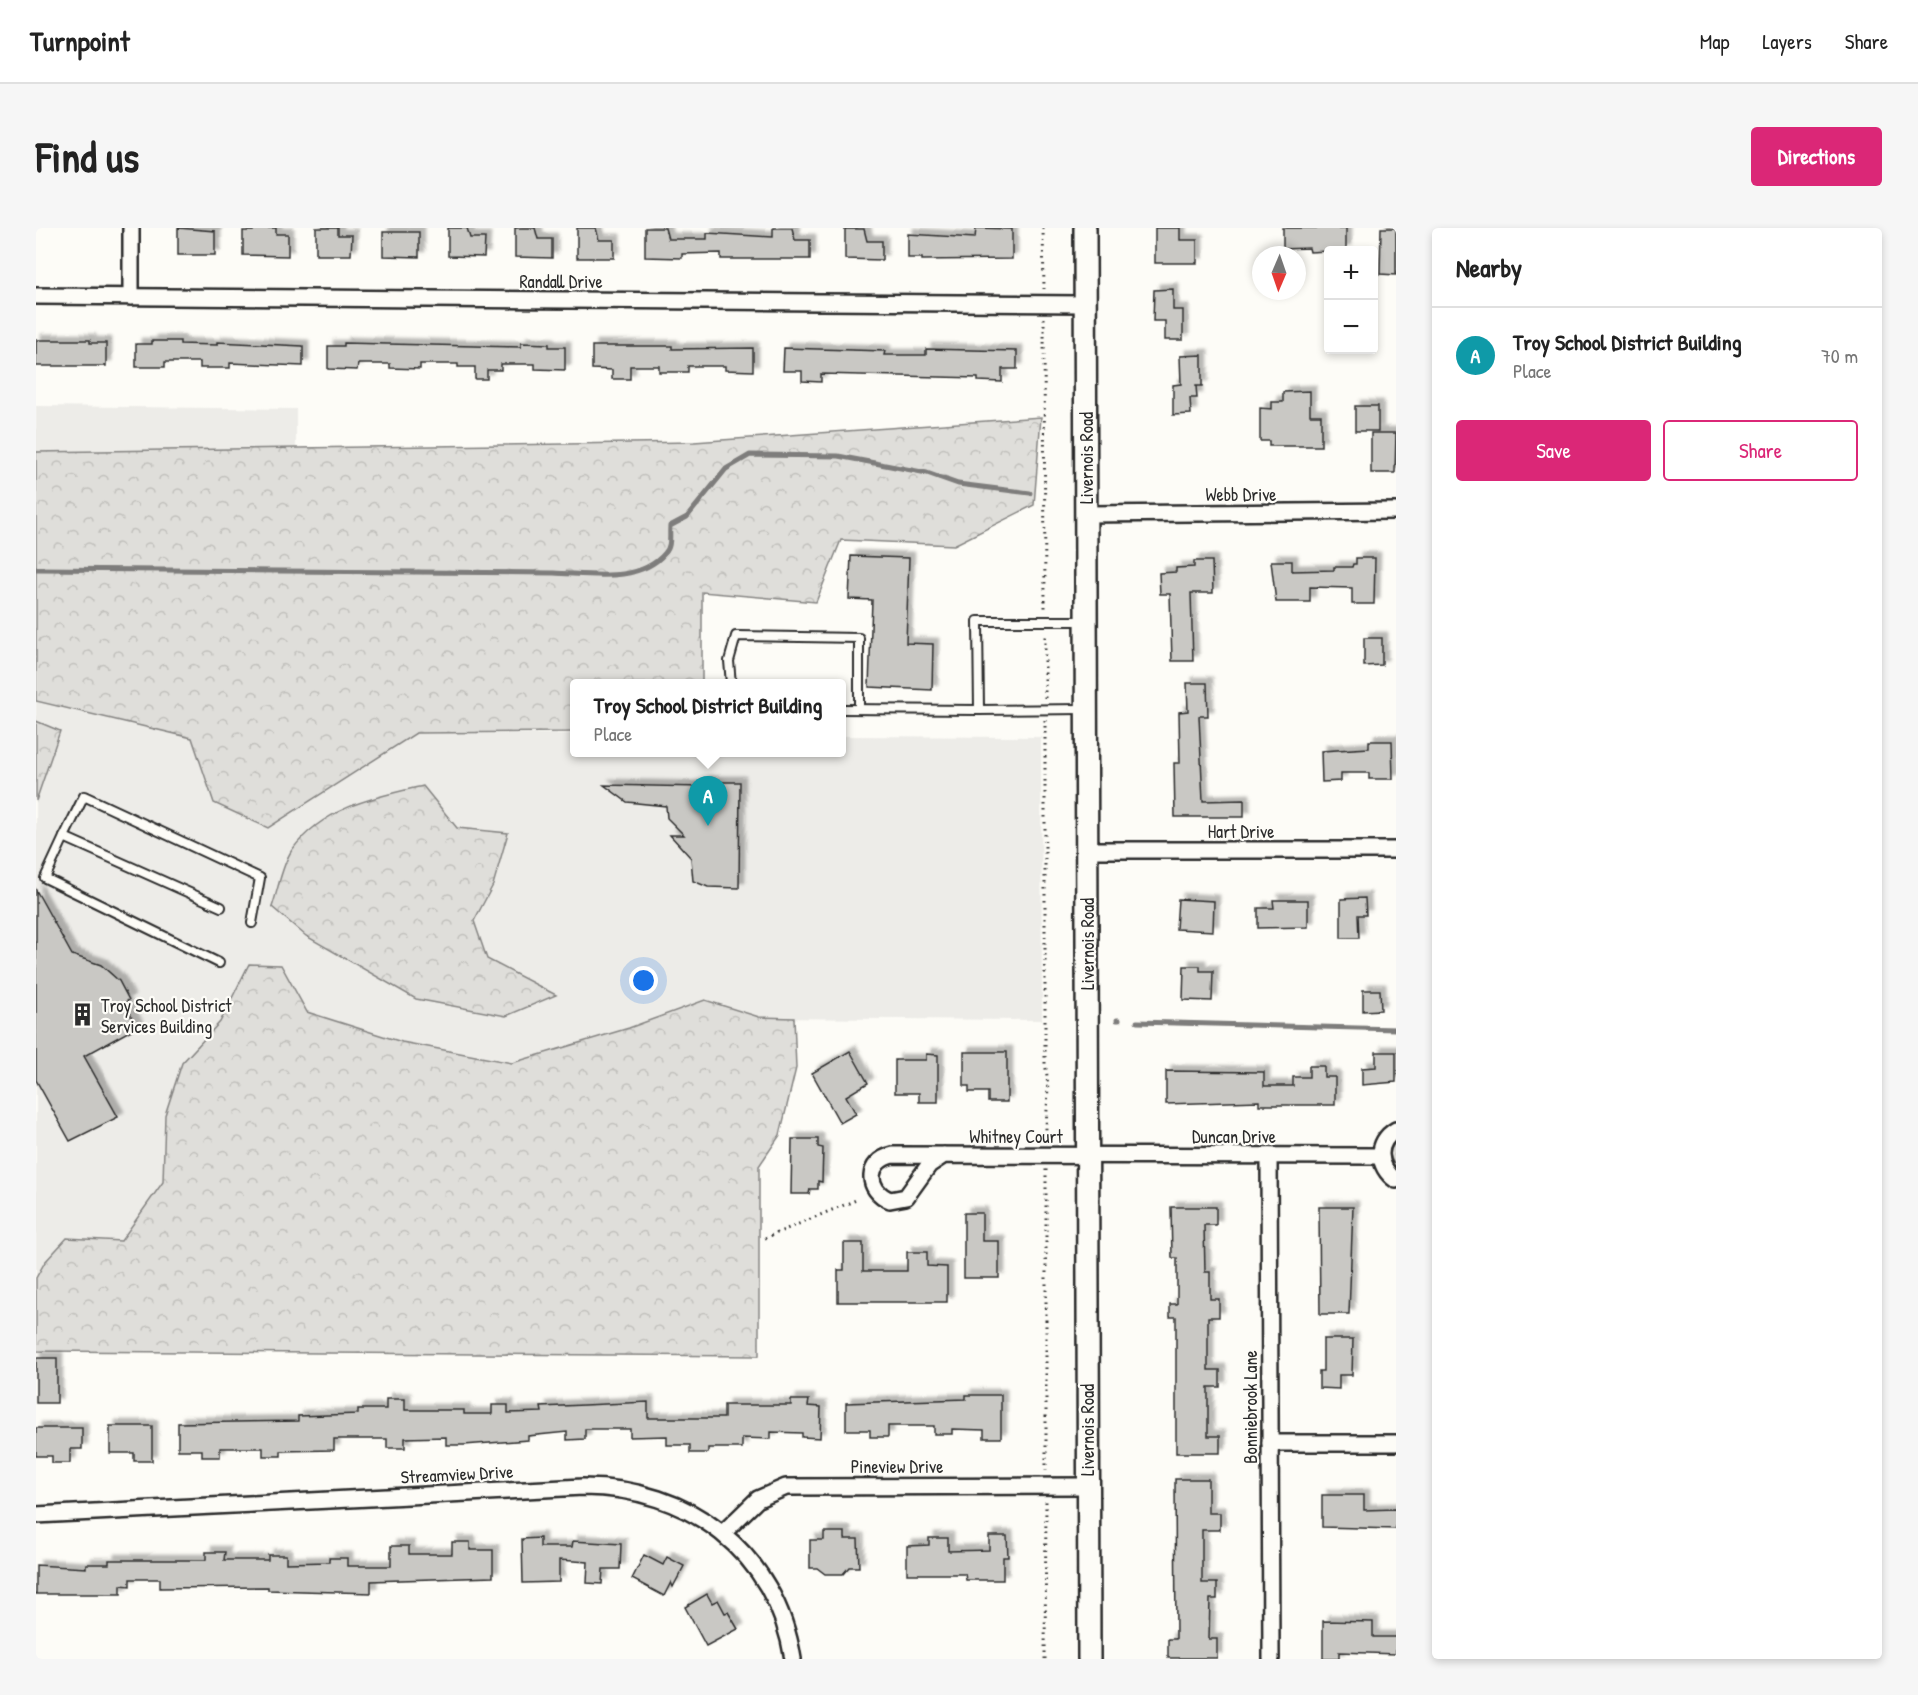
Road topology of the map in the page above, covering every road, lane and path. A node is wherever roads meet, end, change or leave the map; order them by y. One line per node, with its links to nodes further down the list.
1 (131, 228): 6 (street)
2 (1043, 228): 4 (path)
3 (1085, 228): 7 (main road, Livernois Road)
4 (1044, 294)
5 (36, 296): 6 (street, Randall Drive)
6 (131, 297): 7 (street, Randall Drive)
7 (1086, 304): 10 (main road, Livernois Road)
8 (1044, 316): 11 (path)
9 (1396, 511): 10 (street, Webb Drive)
10 (1086, 514): 12 (main road, Livernois Road)
11 (1045, 621): 12 (lane); 17 (lane); 18 (path)
12 (1086, 621): 16 (main road, Livernois Road)
13 (730, 679): 15 (lane)
14 (846, 709): 15 (lane)
15 (859, 709): 17 (lane)
16 (1087, 709): 18 (lane); 20 (main road, Livernois Road)
17 (979, 710): 18 (lane)
18 (1045, 710): 26 (path)
19 (64, 837): 22 (lane); 23 (lane); 24 (lane)
20 (1087, 850): 21 (street, Hart Drive); 28 (main road, Livernois Road)
21 (1396, 850)
22 (221, 907)
23 (252, 923)
24 (219, 963)
25 (1396, 1130): 30 (street)
26 (1046, 1145)
27 (944, 1155): 27 (street, Whitney Court); 28 (street, Whitney Court)
28 (1088, 1155): 29 (street, Duncan Drive); 38 (main road, Livernois Road)
29 (1269, 1156): 30 (street, Duncan Drive); 35 (street, Bonniebrook Lane)
30 (1380, 1156): 32 (street)
31 (1046, 1167): 37 (path)
32 (1396, 1180)
33 (856, 1200): 34 (path)
34 (765, 1238)
35 (1270, 1443): 36 (street); 45 (street, Bonniebrook Lane)
36 (1396, 1443)
37 (1046, 1476)
38 (1087, 1486): 41 (street, Pineview Drive); 44 (main road, Livernois Road)
39 (1046, 1498): 43 (path)
40 (36, 1515): 41 (street, Streamview Drive)
41 (723, 1533): 42 (street, Streamview Drive)
42 (793, 1659)
43 (1045, 1659)
44 (1089, 1659)
45 (1271, 1659)

